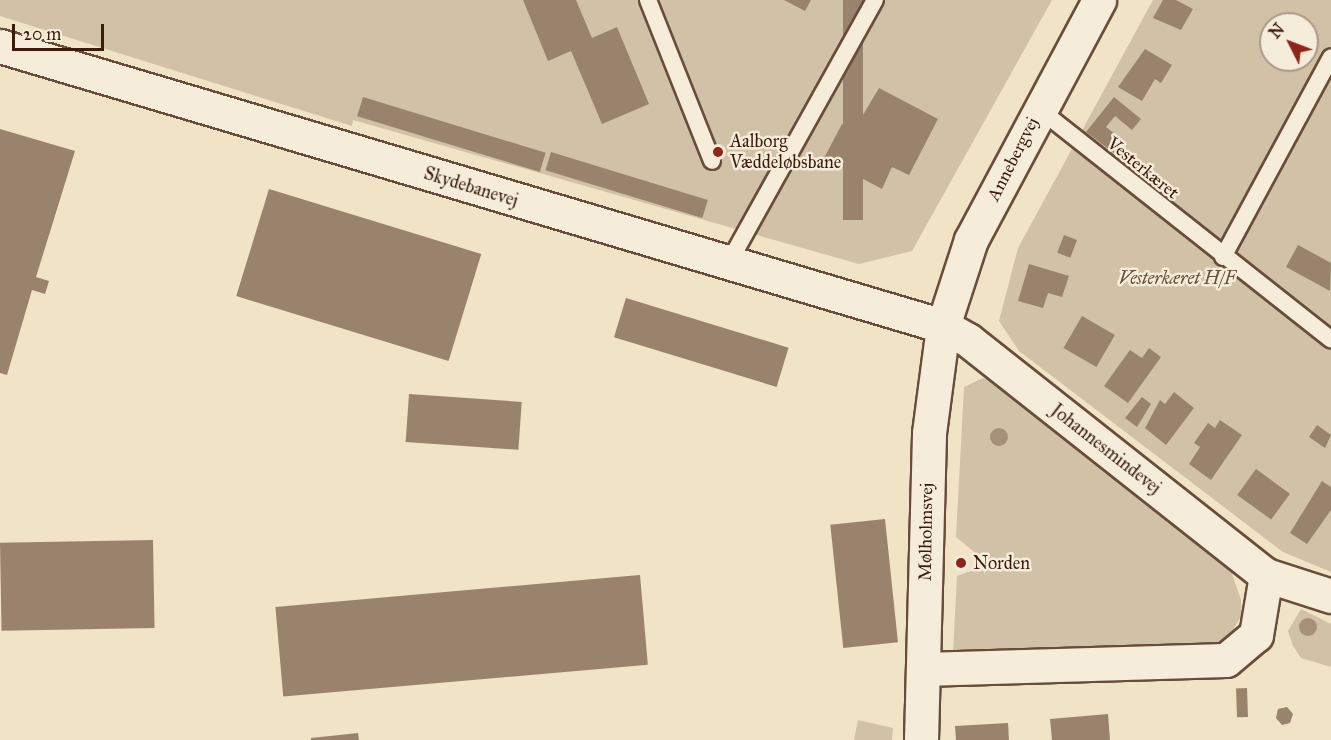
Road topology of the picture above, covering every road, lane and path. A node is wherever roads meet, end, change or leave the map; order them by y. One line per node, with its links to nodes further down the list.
1 (648, 0): 7 (lane)
2 (875, 0): 9 (lane)
3 (1098, 0): 6 (street, Annebergvej)
4 (0, 46): 9 (street, Skydebanevej)
5 (1331, 57): 8 (lane)
6 (1039, 109): 8 (lane, Vesterkæret); 10 (street, Annebergvej)
7 (712, 161)
8 (1222, 257): 11 (lane, Vesterkæret)
9 (728, 264): 10 (street, Skydebanevej)
10 (943, 326): 12 (street, Johannesmindevej); 14 (street, Mølholmsvej)
11 (1331, 340)
12 (1266, 575): 13 (street, Johannesmindevej); 14 (street)
13 (1331, 596)
14 (923, 669): 15 (street, Mølholmsvej)
15 (921, 740)

